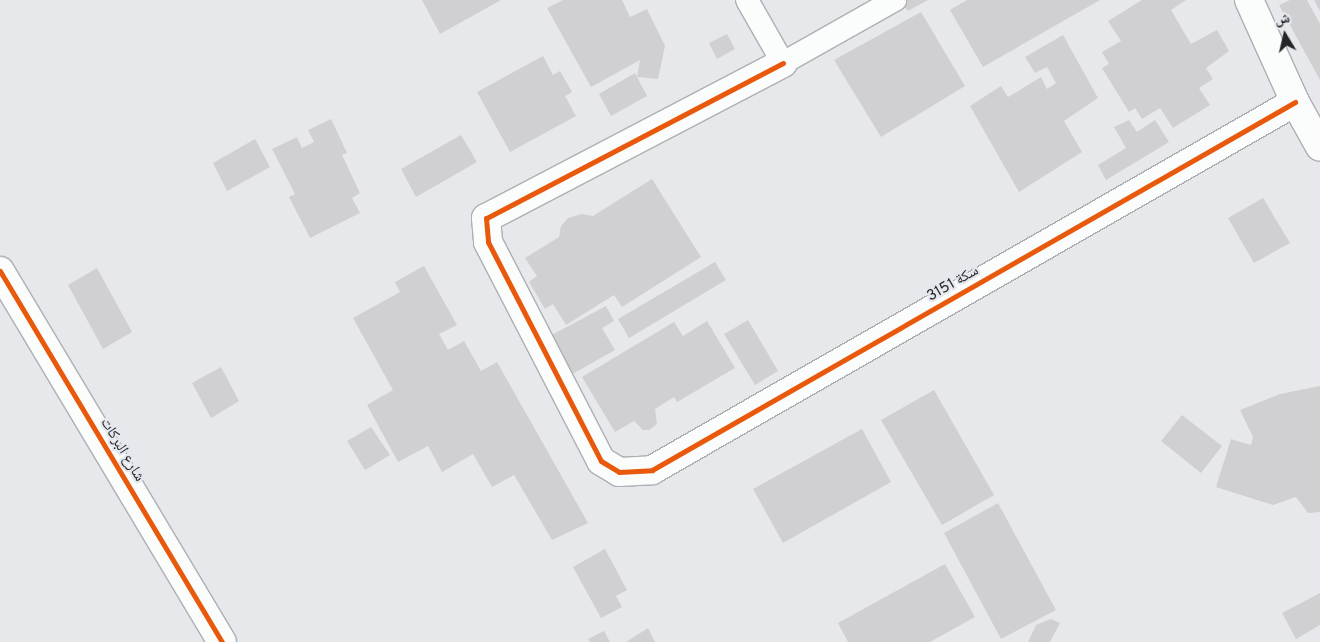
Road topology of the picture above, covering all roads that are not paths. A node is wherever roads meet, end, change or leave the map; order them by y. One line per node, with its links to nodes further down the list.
1 (747, 0): 4 (lane)
2 (895, 0): 4 (lane)
3 (1249, 0): 5 (street)
4 (784, 63): 5 (street, سكة 3151)
5 (1295, 102): 6 (street)
6 (1320, 147)
7 (0, 271): 8 (street, شارع البركات)
8 (222, 642)

